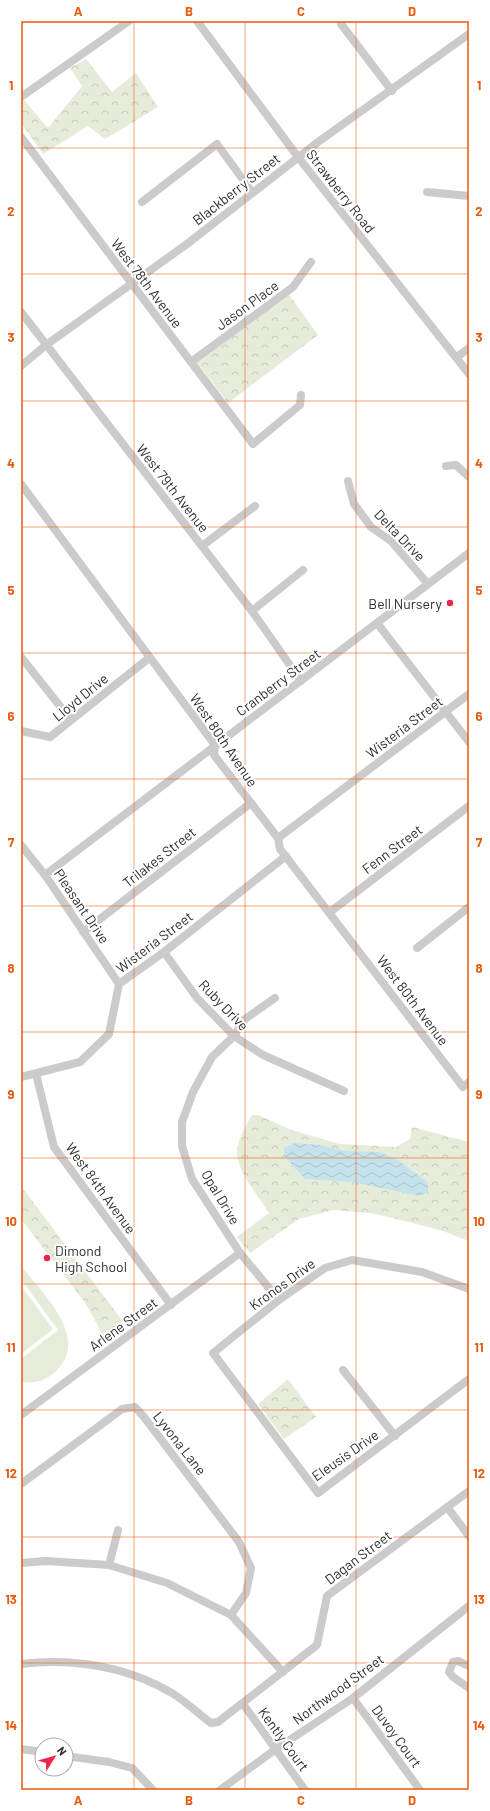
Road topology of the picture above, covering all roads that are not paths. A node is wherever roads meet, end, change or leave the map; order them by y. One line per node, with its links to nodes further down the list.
1 (129, 21): 6 (street)
2 (197, 21): 8 (street, Strawberry Road)
3 (341, 24): 5 (street)
4 (469, 34): 5 (street, Blackberry Street)
5 (392, 91): 8 (street, Blackberry Street)
6 (21, 97)
7 (21, 137): 14 (street, West 78th Avenue)
8 (298, 157): 9 (street, Blackberry Street); 18 (street, Strawberry Road)
9 (252, 192): 12 (street); 14 (street, Blackberry Street)
10 (427, 192): 11 (street)
11 (469, 196)
12 (142, 202)
13 (311, 262): 19 (street, Jason Place)
14 (131, 284): 16 (street, Blackberry Street); 19 (street, West 78th Avenue)
15 (21, 312): 16 (street, West 79th Avenue)
16 (46, 345): 20 (street, Blackberry Street); 28 (street, West 79th Avenue)
17 (469, 348): 18 (street)
18 (457, 357): 21 (street, Strawberry Road)
19 (191, 362): 22 (street, West 78th Avenue)
20 (21, 366)
21 (469, 374)
22 (301, 395)
23 (446, 466): 24 (street)
24 (469, 477)
25 (348, 481): 31 (street, Delta Drive)
26 (21, 484): 35 (street, West 80th Avenue)
27 (255, 506): 28 (street)
28 (202, 546): 32 (street, West 79th Avenue)
29 (469, 554): 31 (street, Cranberry Street)
30 (303, 570): 32 (street)
31 (428, 584): 33 (street, Cranberry Street)
32 (252, 612): 36 (street, West 79th Avenue)
33 (377, 622): 36 (street, Cranberry Street); 38 (street)
34 (21, 657): 39 (street)
35 (149, 658): 39 (street, Lloyd Drive); 42 (street, West 80th Avenue)
36 (301, 681): 42 (street, Cranberry Street)
37 (469, 694): 38 (street, Wisteria Street)
38 (445, 712): 41 (street); 45 (street, Wisteria Street)
39 (71, 720): 40 (street, Lloyd Drive)
40 (21, 731)
41 (469, 742)
42 (215, 745): 43 (street, West 80th Avenue); 48 (street, Cranberry Street)
43 (251, 803): 45 (street, West 80th Avenue); 51 (street, Trilakes Street)
44 (469, 806): 50 (street, Fenn Street)
45 (278, 838): 47 (street, West 80th Avenue)
46 (21, 845): 48 (street, Pleasant Drive)
47 (286, 856): 50 (street, West 80th Avenue); 53 (street, Wisteria Street)
48 (45, 875): 51 (street, Pleasant Drive)
49 (469, 907): 52 (street)
50 (330, 912): 59 (street, West 80th Avenue)
51 (83, 932): 54 (street, Pleasant Drive)
52 (417, 948)
53 (164, 952): 54 (street, Wisteria Street); 56 (street, Ruby Drive)
54 (119, 984): 57 (street, Wisteria Street)
55 (276, 998): 56 (street, Opal Drive)
56 (234, 1036): 60 (street, Ruby Drive); 61 (street, Opal Drive)
57 (36, 1074): 58 (street, Wisteria Street); 64 (street, West 84th Avenue)
58 (21, 1077)
59 (466, 1084)
60 (344, 1091)
61 (240, 1253): 63 (street, Opal Drive); 64 (street, Arlene Street)
62 (469, 1289): 63 (street, Kronos Drive)
63 (279, 1300): 65 (street, Kronos Drive)
64 (171, 1305): 68 (street, Arlene Street)
65 (213, 1353): 69 (street, Eleusis Drive)
66 (344, 1370): 69 (street)
67 (469, 1379): 69 (street, Eleusis Drive)
68 (21, 1415)
69 (395, 1436)
70 (21, 1484): 78 (street, Lyvona Lane)
71 (469, 1490): 72 (street, Dagan Street)
72 (447, 1507): 74 (street); 81 (street, Dagan Street)
73 (118, 1530): 76 (street)
74 (469, 1536)
75 (21, 1563): 76 (street)
76 (109, 1565): 78 (street)
77 (469, 1606): 83 (street, Northwood Street)
78 (231, 1615): 81 (street)
79 (21, 1664): 84 (street, Dagan Street)
80 (469, 1666): 82 (street)
81 (283, 1672): 84 (street, Dagan Street)
82 (469, 1688)
83 (353, 1698): 86 (street, Northwood Street); 92 (street, Duvoy Court)
84 (243, 1704): 86 (street, Kently Court)
85 (21, 1749): 87 (street)
86 (276, 1749): 90 (street, Northwood Street); 91 (street, Kently Court)
87 (34, 1751)
88 (74, 1757): 89 (street)
89 (153, 1790)
90 (220, 1790)
91 (304, 1790)
92 (420, 1790)

